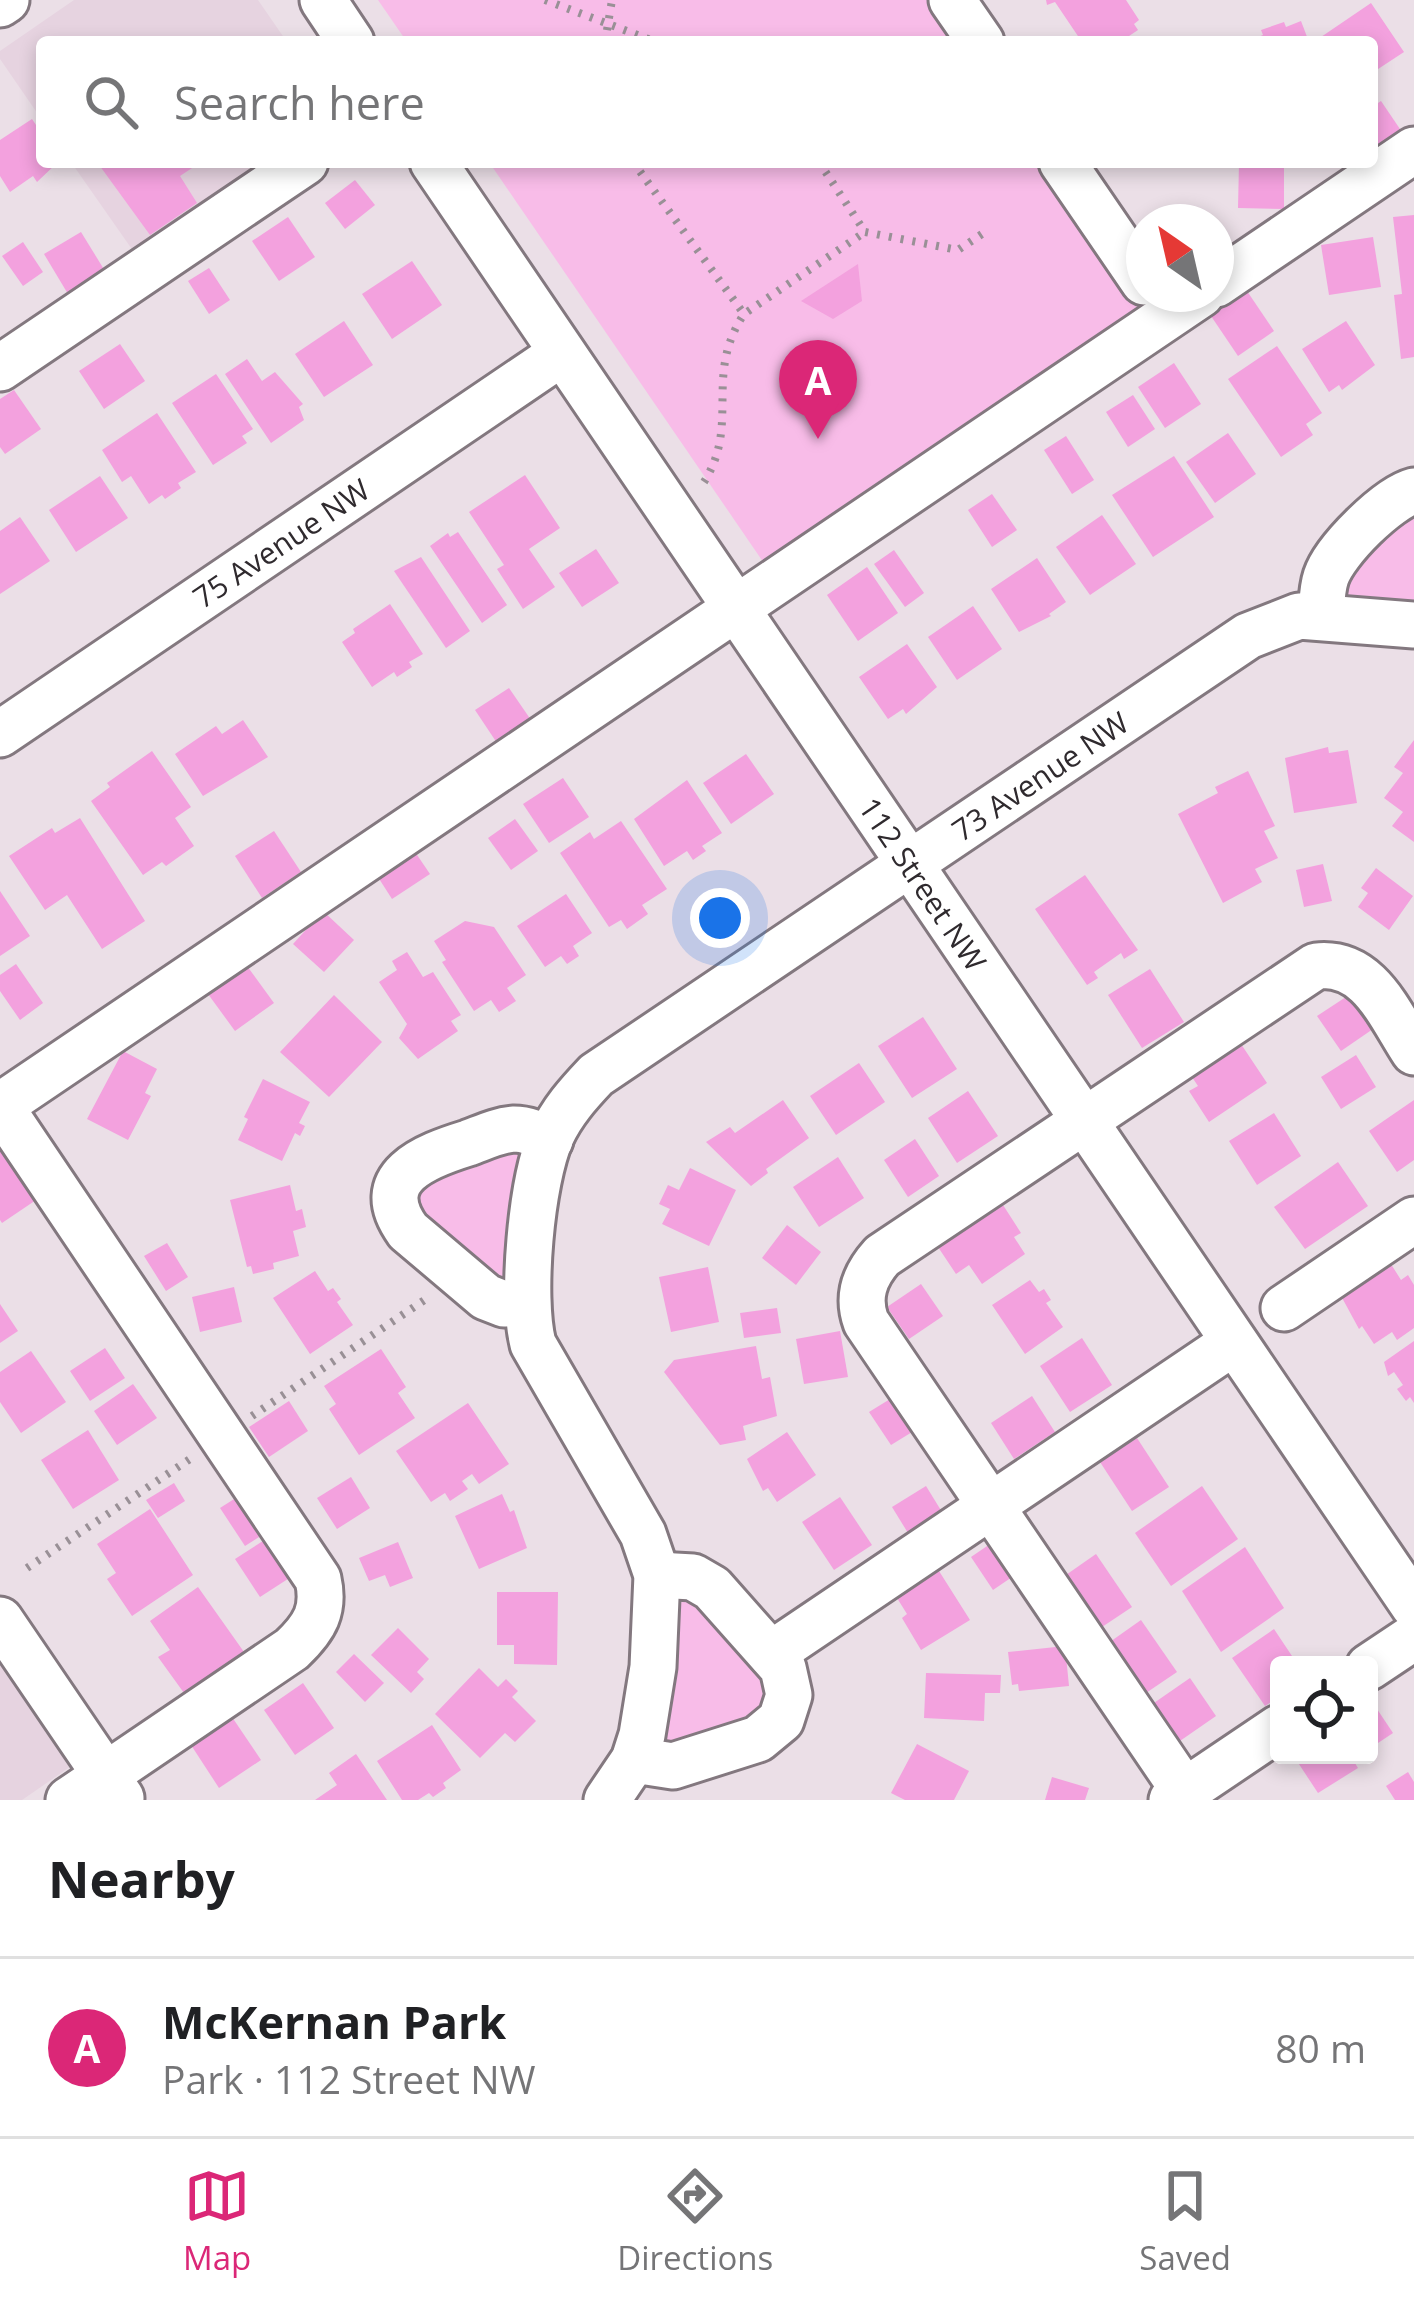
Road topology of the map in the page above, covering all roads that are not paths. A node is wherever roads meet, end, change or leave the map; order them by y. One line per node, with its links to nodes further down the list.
1 (323, 0): 3 (street)
2 (952, 0): 4 (street)
3 (347, 36)
4 (977, 36)
5 (1414, 150): 10 (street)
6 (296, 168): 13 (street)
7 (437, 168): 12 (street, 112 Street NW)
8 (1067, 168): 9 (street)
9 (1126, 245)
10 (1234, 272)
11 (1145, 312): 15 (street)
12 (562, 352): 15 (street, 112 Street NW); 18 (street, 75 Avenue NW)
13 (0, 368)
14 (1414, 491): 16 (street)
15 (736, 608): 19 (street, 112 Street NW); 36 (street)
16 (1321, 615): 17 (street, 73 Avenue NW); 19 (street, 73 Avenue NW)
17 (1414, 625)
18 (0, 734)
19 (910, 865): 21 (street, 112 Street NW); 22 (street, 73 Avenue NW)
20 (1414, 1052): 21 (street)
21 (1084, 1121): 26 (street, 112 Street NW); 27 (street)
22 (550, 1140): 24 (street, 73 Avenue NW); 24 (street)
23 (1414, 1220): 25 (street)
24 (526, 1303): 28 (street, 73 Avenue NW)
25 (1284, 1307)
26 (1234, 1342): 27 (street); 29 (street, 112 Street NW)
27 (991, 1506): 32 (street); 37 (street)
28 (657, 1575): 32 (street); 35 (street, 73 Avenue NW)
29 (1414, 1606)
30 (0, 1619): 36 (street)
31 (1414, 1637): 33 (street)
32 (771, 1654): 35 (street)
33 (1378, 1661)
34 (1270, 1734): 37 (street)
35 (634, 1760): 38 (street, 73 Avenue NW)
36 (99, 1792)
37 (1178, 1796)
38 (608, 1800)

